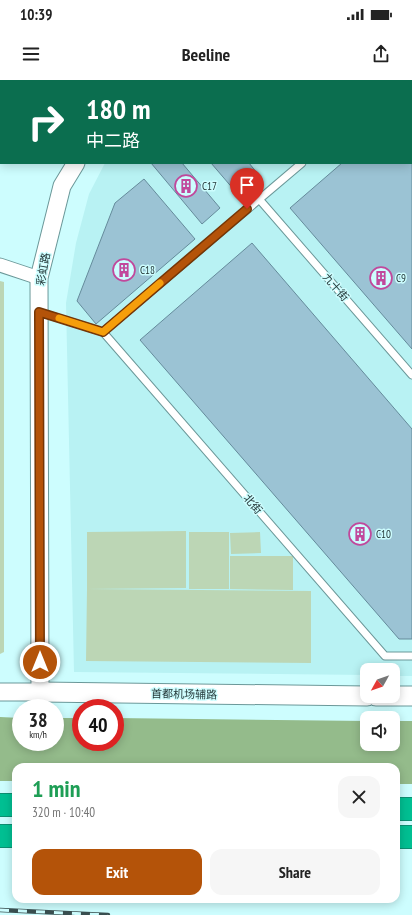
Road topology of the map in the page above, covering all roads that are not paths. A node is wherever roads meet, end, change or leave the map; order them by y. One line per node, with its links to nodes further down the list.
1 (75, 164): 5 (street, 彩虹路)
2 (301, 164): 3 (lane)
3 (260, 199): 7 (lane); 8 (lane, 九十街)
4 (0, 265): 5 (street)
5 (39, 278): 6 (street, 彩虹路)
6 (39, 312): 7 (lane); 11 (street, 彩虹路)
7 (103, 332): 9 (lane, 北街)
8 (412, 376)
9 (412, 656)
10 (0, 692): 11 (street, 首都机场辅路)
11 (40, 692): 12 (main road, 首都机场辅路)
12 (360, 696)
13 (400, 696): 14 (main road)
14 (412, 696)
15 (0, 805): 16 (highway)
16 (12, 806)
17 (400, 809): 18 (highway)
18 (412, 809)
19 (0, 836): 20 (highway)
20 (12, 836)
21 (400, 837): 22 (highway)
22 (412, 837)

